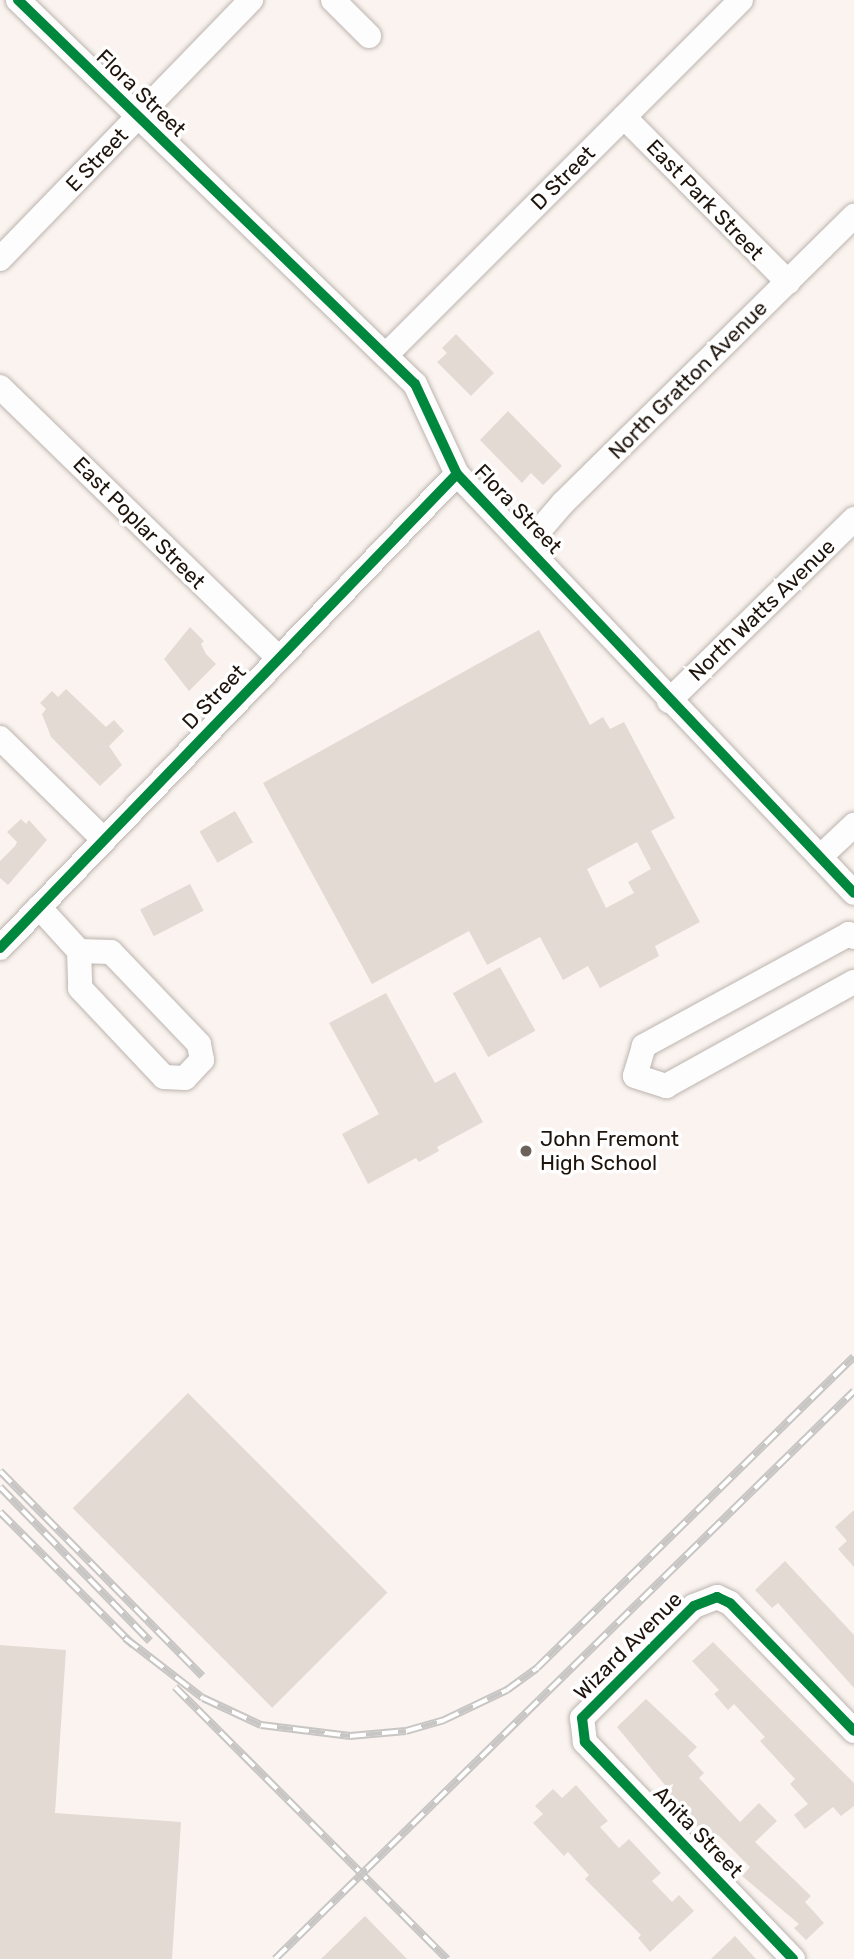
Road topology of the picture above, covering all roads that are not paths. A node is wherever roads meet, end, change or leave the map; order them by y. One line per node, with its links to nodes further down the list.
1 (18, 0): 6 (street, Flora Street)
2 (251, 0): 6 (street, E Street)
3 (333, 0): 5 (street)
4 (741, 0): 7 (street, D Street)
5 (369, 36)
6 (139, 117): 9 (street, E Street); 11 (street, Flora Street)
7 (624, 117): 10 (street, East Park Street); 11 (street, D Street)
8 (854, 216): 10 (street, North Gratton Avenue)
9 (0, 259)
10 (788, 282): 15 (street, North Gratton Avenue)
11 (386, 355): 13 (street, Flora Street)
12 (0, 387): 16 (street, East Poplar Street)
13 (457, 474): 15 (street, Flora Street); 16 (street, D Street)
14 (854, 519): 17 (street, North Watts Avenue)
15 (526, 546): 17 (street, Flora Street)
16 (279, 658): 20 (street, D Street)
17 (669, 701): 21 (street, Flora Street)
18 (0, 738): 20 (street)
19 (854, 825): 21 (street)
20 (104, 840): 23 (street, D Street)
21 (820, 857): 22 (street, Flora Street)
22 (854, 893)
23 (39, 907): 25 (street, D Street); 26 (street)
24 (854, 937): 27 (street)
25 (0, 948)
26 (79, 951): 26 (street)
27 (854, 982)
28 (581, 1727): 29 (street, Wizard Avenue); 30 (street, Anita Street)
29 (854, 1731)
30 (793, 1959)

